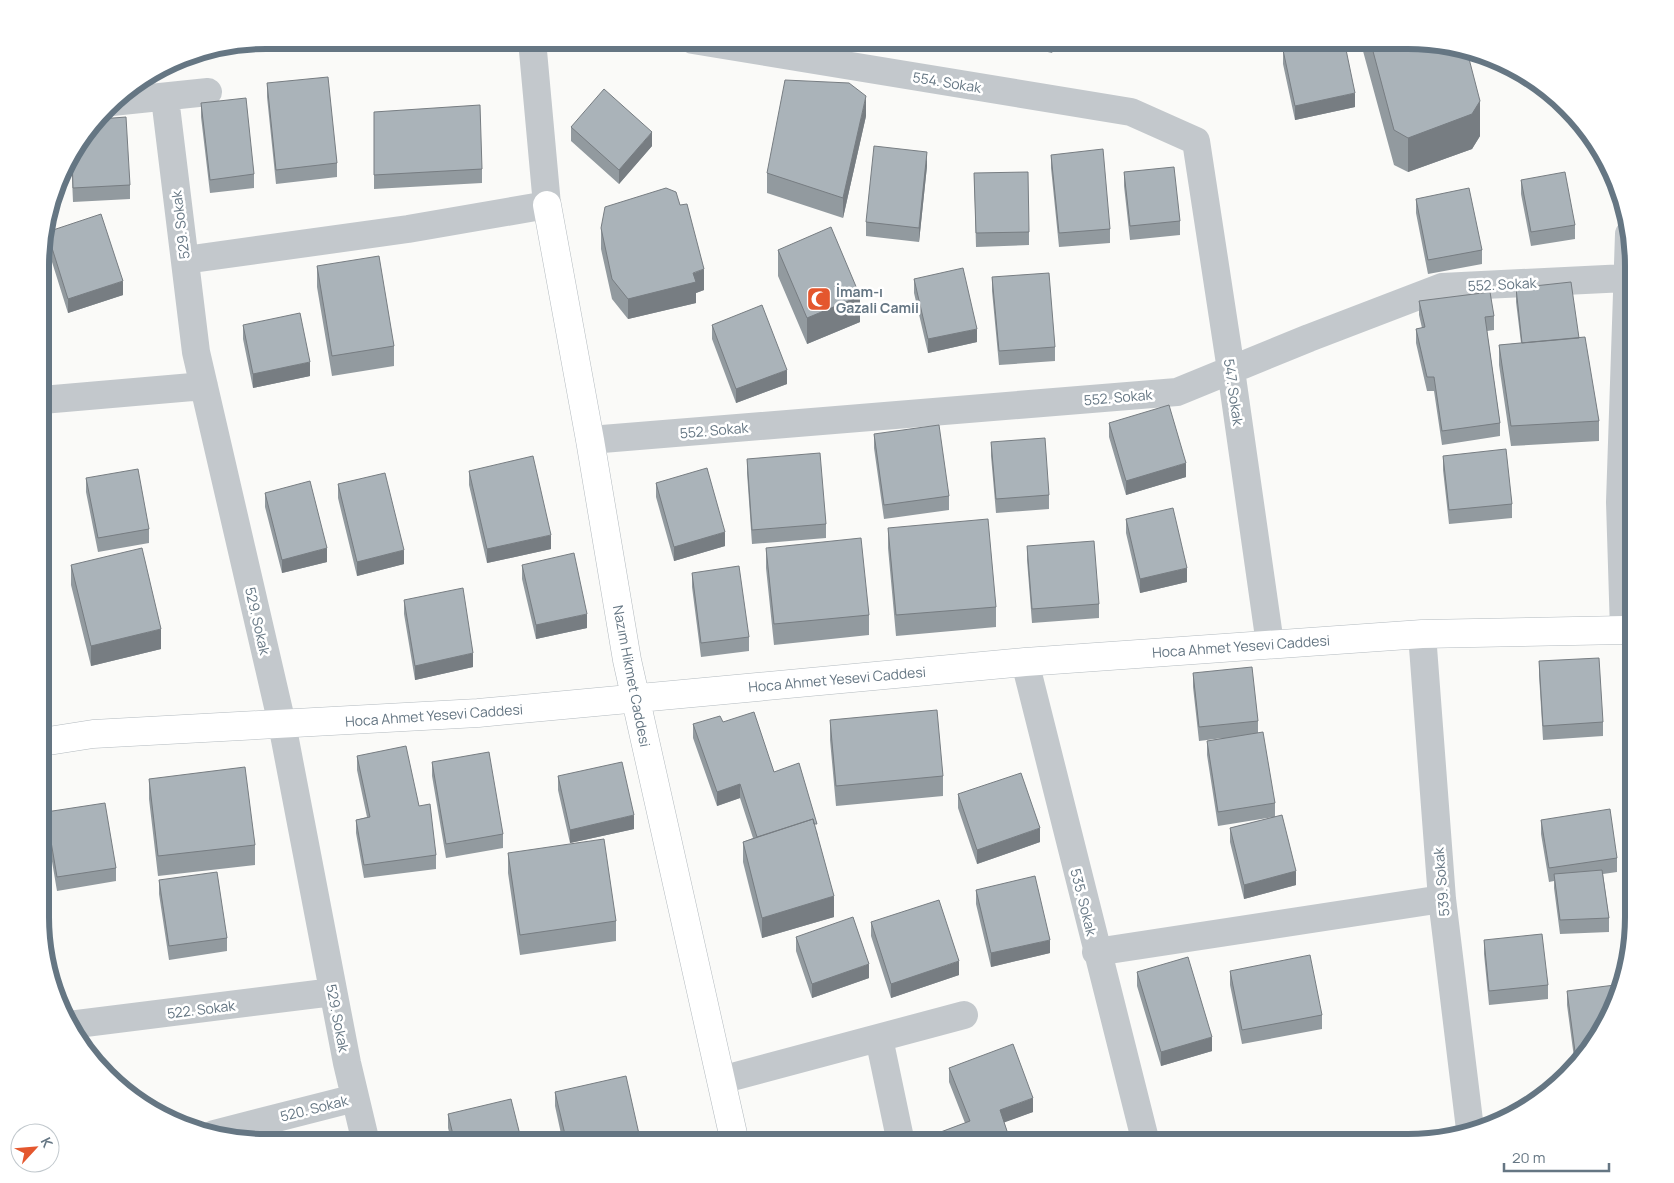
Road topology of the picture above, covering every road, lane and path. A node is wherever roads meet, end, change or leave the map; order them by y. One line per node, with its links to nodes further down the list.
1 (533, 49): 7 (street)
2 (748, 49): 6 (street, 554. Sokak)
3 (208, 92): 4 (street)
4 (166, 98): 5 (street); 8 (street, 529. Sokak)
5 (125, 101)
6 (1196, 141): 10 (street, 547. Sokak)
7 (547, 205): 8 (street); 14 (street, Nazım Hikmet Caddesi)
8 (185, 260): 11 (street, 529. Sokak)
9 (1625, 293): 10 (street, 552. Sokak)
10 (1231, 370): 14 (street, 552. Sokak); 18 (street, 547. Sokak)
11 (204, 386): 13 (street); 21 (street, 529. Sokak)
12 (1625, 386): 15 (street)
13 (49, 399)
14 (590, 440): 20 (street, Nazım Hikmet Caddesi)
15 (1625, 574)
16 (1625, 631): 17 (street, Hoca Ahmet Yesevi Caddesi)
17 (1422, 634): 18 (street, Hoca Ahmet Yesevi Caddesi); 23 (street, 539. Sokak)
18 (1270, 644): 19 (street, Hoca Ahmet Yesevi Caddesi)
19 (1024, 662): 20 (street, Hoca Ahmet Yesevi Caddesi); 24 (street, 535. Sokak)
20 (635, 699): 21 (street, Hoca Ahmet Yesevi Caddesi); 29 (street, Nazım Hikmet Caddesi)
21 (282, 724): 22 (street, Hoca Ahmet Yesevi Caddesi); 25 (street, 529. Sokak)
22 (49, 741)
23 (1442, 899): 24 (street); 31 (street, 539. Sokak)
24 (1096, 952): 36 (street, 535. Sokak)
25 (333, 992): 27 (street, 522. Sokak); 30 (street, 529. Sokak)
26 (964, 1015): 28 (street)
27 (77, 1024)
28 (879, 1038): 29 (street); 35 (street)
29 (721, 1080): 34 (street, Nazım Hikmet Caddesi)
30 (355, 1098): 32 (street, 520. Sokak); 33 (street, 529. Sokak)
31 (1470, 1125)
32 (227, 1131)
33 (364, 1134)
34 (733, 1134)
35 (899, 1134)
36 (1144, 1134)

